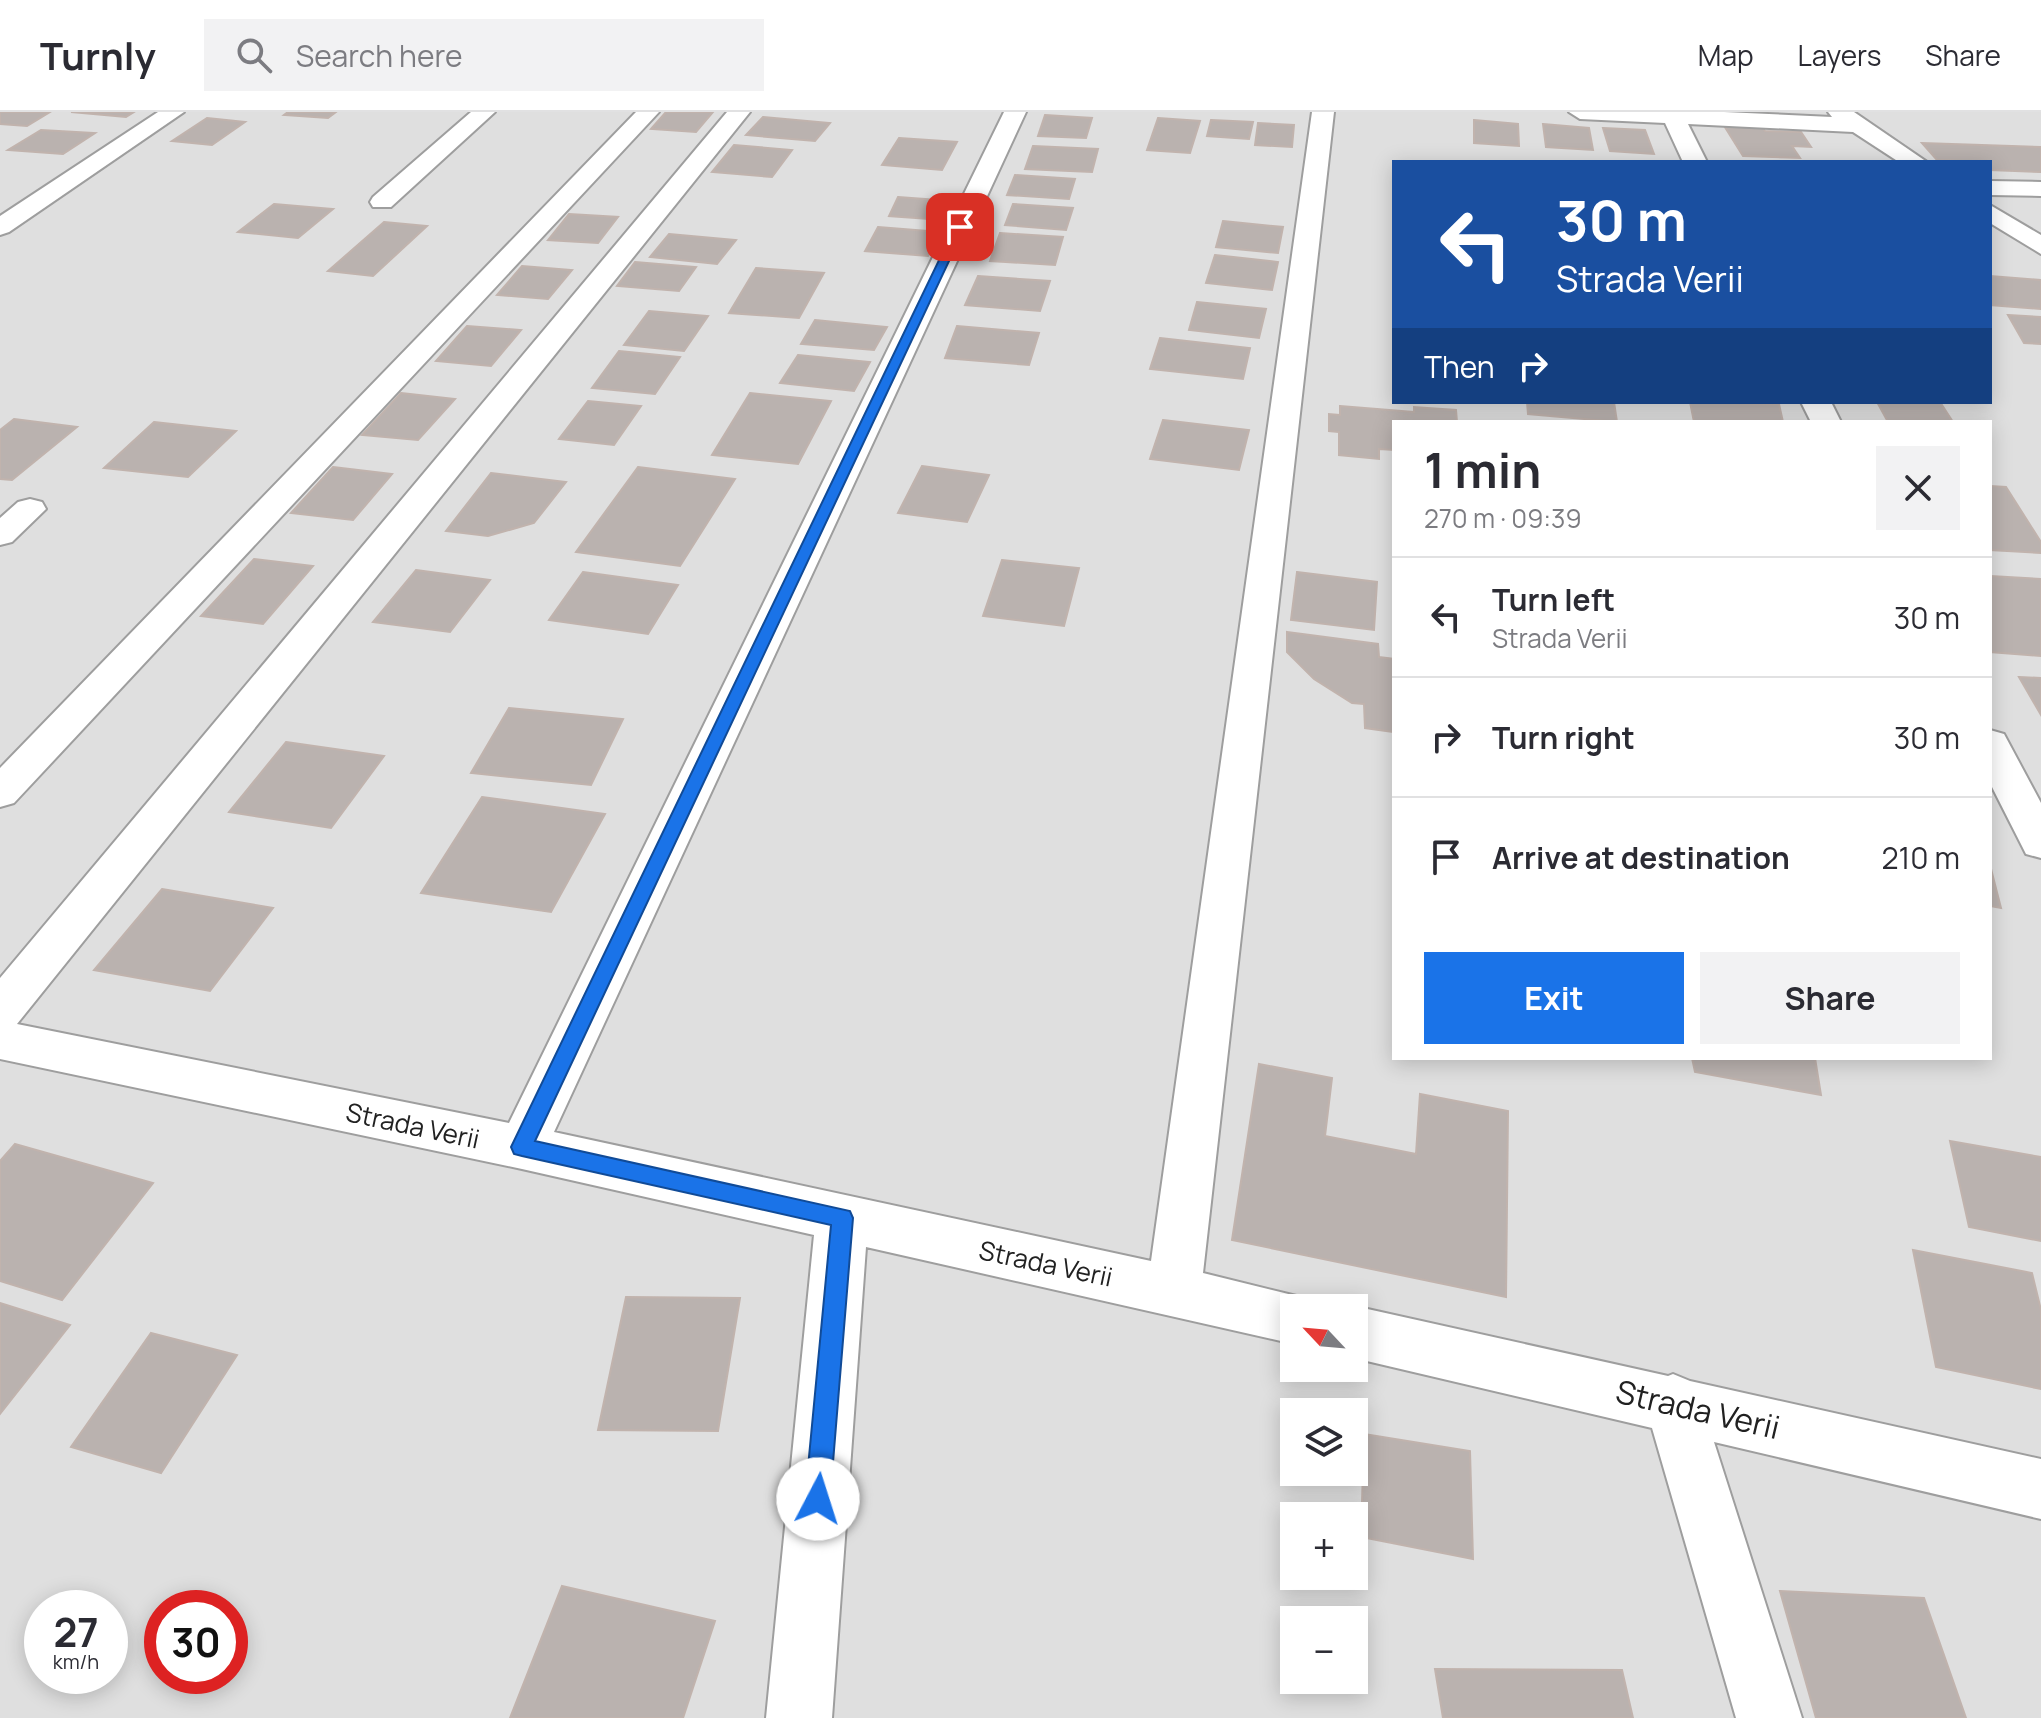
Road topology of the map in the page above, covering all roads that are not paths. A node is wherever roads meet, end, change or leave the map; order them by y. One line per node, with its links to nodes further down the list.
1 (173, 112): 17 (street)
2 (484, 112): 15 (street)
3 (648, 112): 23 (street)
4 (739, 112): 25 (street)
5 (1015, 112): 27 (street)
6 (1323, 112): 29 (street)
7 (1580, 112): 8 (street)
8 (1620, 113): 9 (street)
9 (1673, 117): 10 (street); 11 (street)
10 (1848, 118): 12 (street)
11 (1694, 160)
12 (1912, 160)
13 (1992, 188): 14 (street)
14 (2041, 189)
15 (382, 202)
16 (1992, 213): 18 (street)
17 (0, 227)
18 (2041, 246)
19 (30, 509): 20 (street)
20 (0, 535)
21 (1992, 751): 22 (street)
22 (2001, 786): 24 (street)
23 (0, 793)
24 (2041, 843)
25 (0, 1011)
26 (0, 1040): 27 (street, Strada Verii)
27 (522, 1147): 28 (street, Strada Verii)
28 (842, 1218): 29 (street, Strada Verii); 34 (street)
29 (1174, 1292): 30 (street, Strada Verii)
30 (1280, 1315)
31 (1368, 1335): 32 (street, Strada Verii)
32 (1673, 1402): 33 (street, Strada Verii); 35 (street)
33 (2041, 1489)
34 (799, 1718)
35 (1769, 1718)

